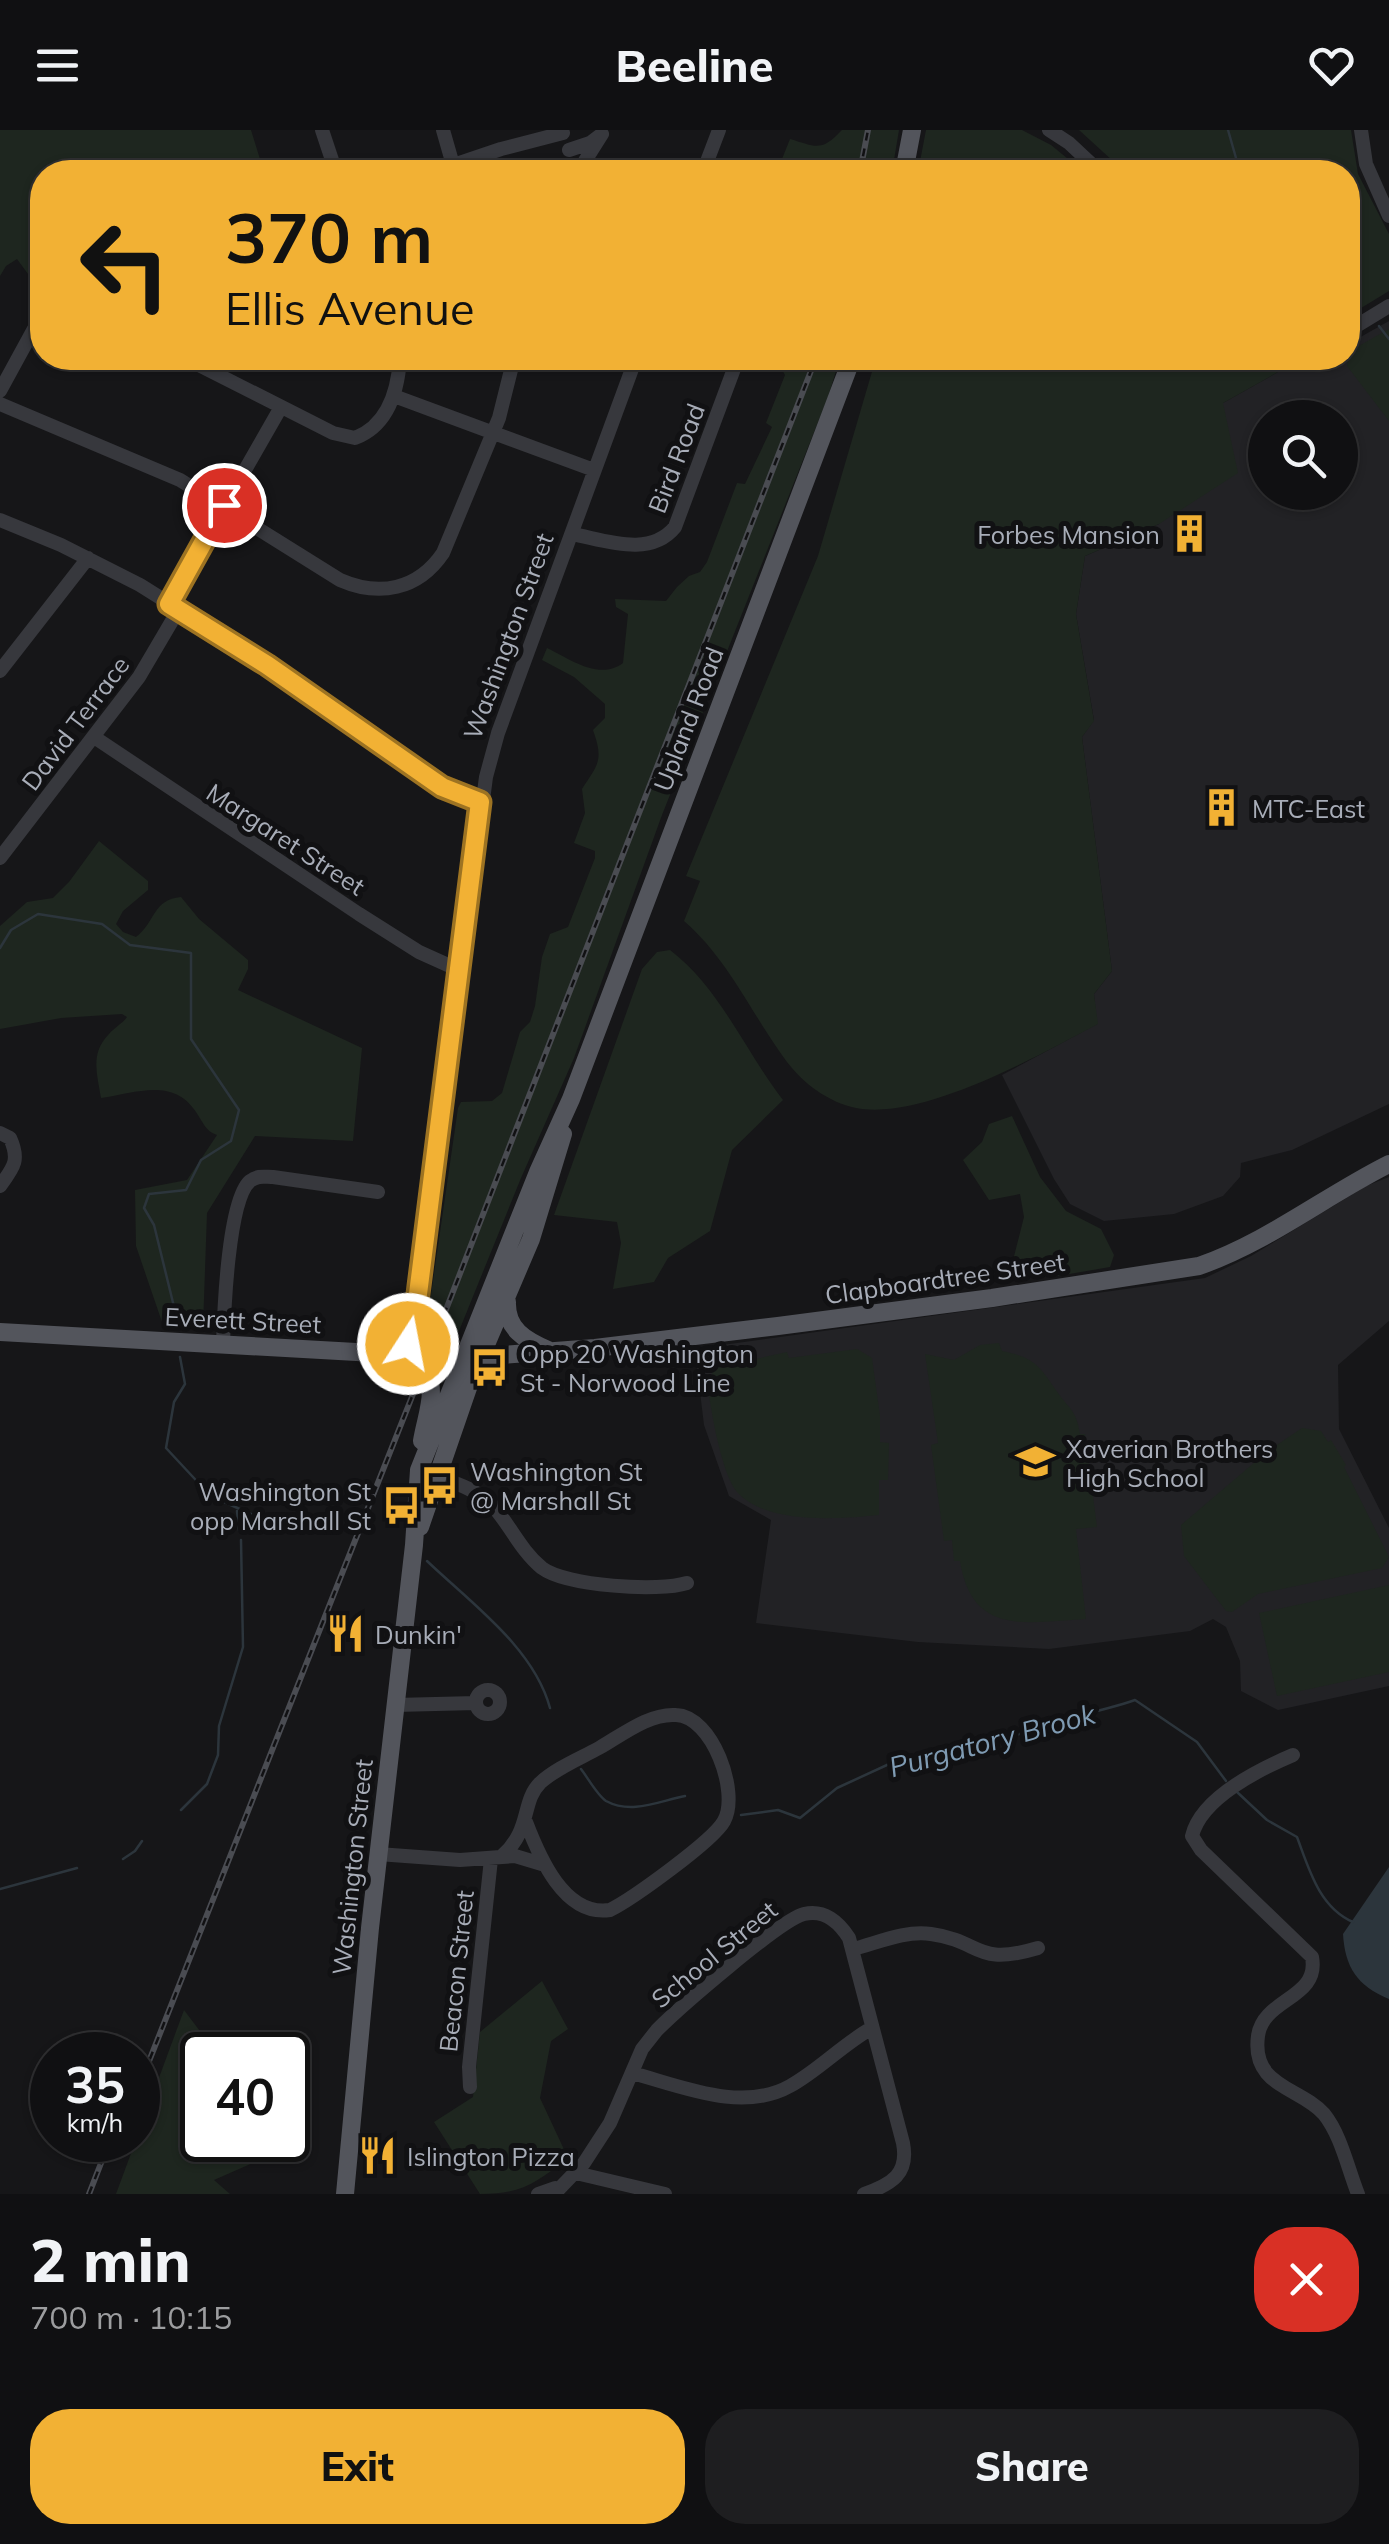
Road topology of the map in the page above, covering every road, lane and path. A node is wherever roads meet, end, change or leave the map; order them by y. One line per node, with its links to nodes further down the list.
1 (322, 130): 10 (street)
2 (442, 130): 11 (street)
3 (719, 130): 15 (street)
4 (912, 130): 16 (main road)
5 (1049, 130): 17 (street)
6 (1361, 130): 18 (street)
7 (563, 131): 9 (street); 12 (street)
8 (603, 132): 9 (street); 14 (street)
9 (570, 150): 13 (street)
10 (332, 160)
11 (451, 160)
12 (480, 160)
13 (574, 160)
14 (586, 160)
15 (708, 160)
16 (906, 160)
17 (1087, 160)
18 (1389, 216)
19 (1389, 306): 20 (street)
20 (1360, 323)
21 (30, 336): 30 (street)
22 (208, 370): 33 (street)
23 (398, 370): 31 (street)
24 (511, 370): 34 (street)
25 (629, 370): 29 (street)
26 (631, 370): 29 (street, Washington Street)
27 (734, 370): 38 (street, Bird Road)
28 (847, 370): 46 (main road, Upland Road)
29 (629, 376): 35 (street, Washington Street)
30 (0, 391)
31 (394, 396): 33 (street); 34 (street)
32 (0, 404): 36 (street)
33 (281, 408): 36 (street, David Terrace)
34 (492, 434): 35 (street); 36 (street)
35 (594, 470): 38 (street, Washington Street)
36 (224, 505): 40 (street, David Terrace)
37 (0, 520): 39 (street)
38 (572, 534): 43 (street, Washington Street)
39 (88, 558): 40 (street); 41 (street)
40 (174, 607): 42 (street, David Terrace); 43 (street)
41 (0, 670)
42 (94, 738): 44 (street, David Terrace); 45 (street, Margaret Street)
43 (480, 802): 45 (street, Washington Street)
44 (0, 858)
45 (459, 970): 55 (street, Washington Street)
46 (571, 1099): 51 (main road, Upland Road); 56 (main road, Upland Road)
47 (0, 1132): 49 (street)
48 (1389, 1164): 54 (main road, Clapboardtree Street)
49 (0, 1186)
50 (378, 1192): 53 (street)
51 (508, 1296): 54 (main road); 56 (main road, Upland Road)
52 (0, 1332): 53 (main road, Everett Street)
53 (223, 1344): 55 (main road, Everett Street)
54 (548, 1350): 56 (main road, Clapboardtree Street)
55 (404, 1356): 56 (main road, Everett Street); 57 (main road)
56 (472, 1358): 57 (main road, Washington Street)
57 (427, 1473): 58 (street); 60 (main road, Washington Street)
58 (688, 1582)
59 (476, 1703): 60 (street)
60 (395, 1705): 63 (main road, Washington Street)
61 (1293, 1755): 77 (street)
62 (526, 1822): 64 (street); 65 (street); 65 (street)
63 (378, 1854): 64 (street); 73 (main road, Washington Street)
64 (496, 1857): 65 (street); 70 (street, Beacon Street)
65 (545, 1865)
66 (1038, 1948): 67 (street)
67 (853, 1950): 68 (street, School Street); 69 (street, School Street)
68 (872, 2028): 69 (street); 76 (street, School Street)
69 (632, 2073): 71 (street, School Street)
70 (470, 2087)
71 (576, 2172): 72 (street, School Street); 75 (street)
72 (559, 2192): 74 (street, School Street)
73 (345, 2194)
74 (538, 2194)
75 (664, 2194)
76 (864, 2194)
77 (1358, 2194)

